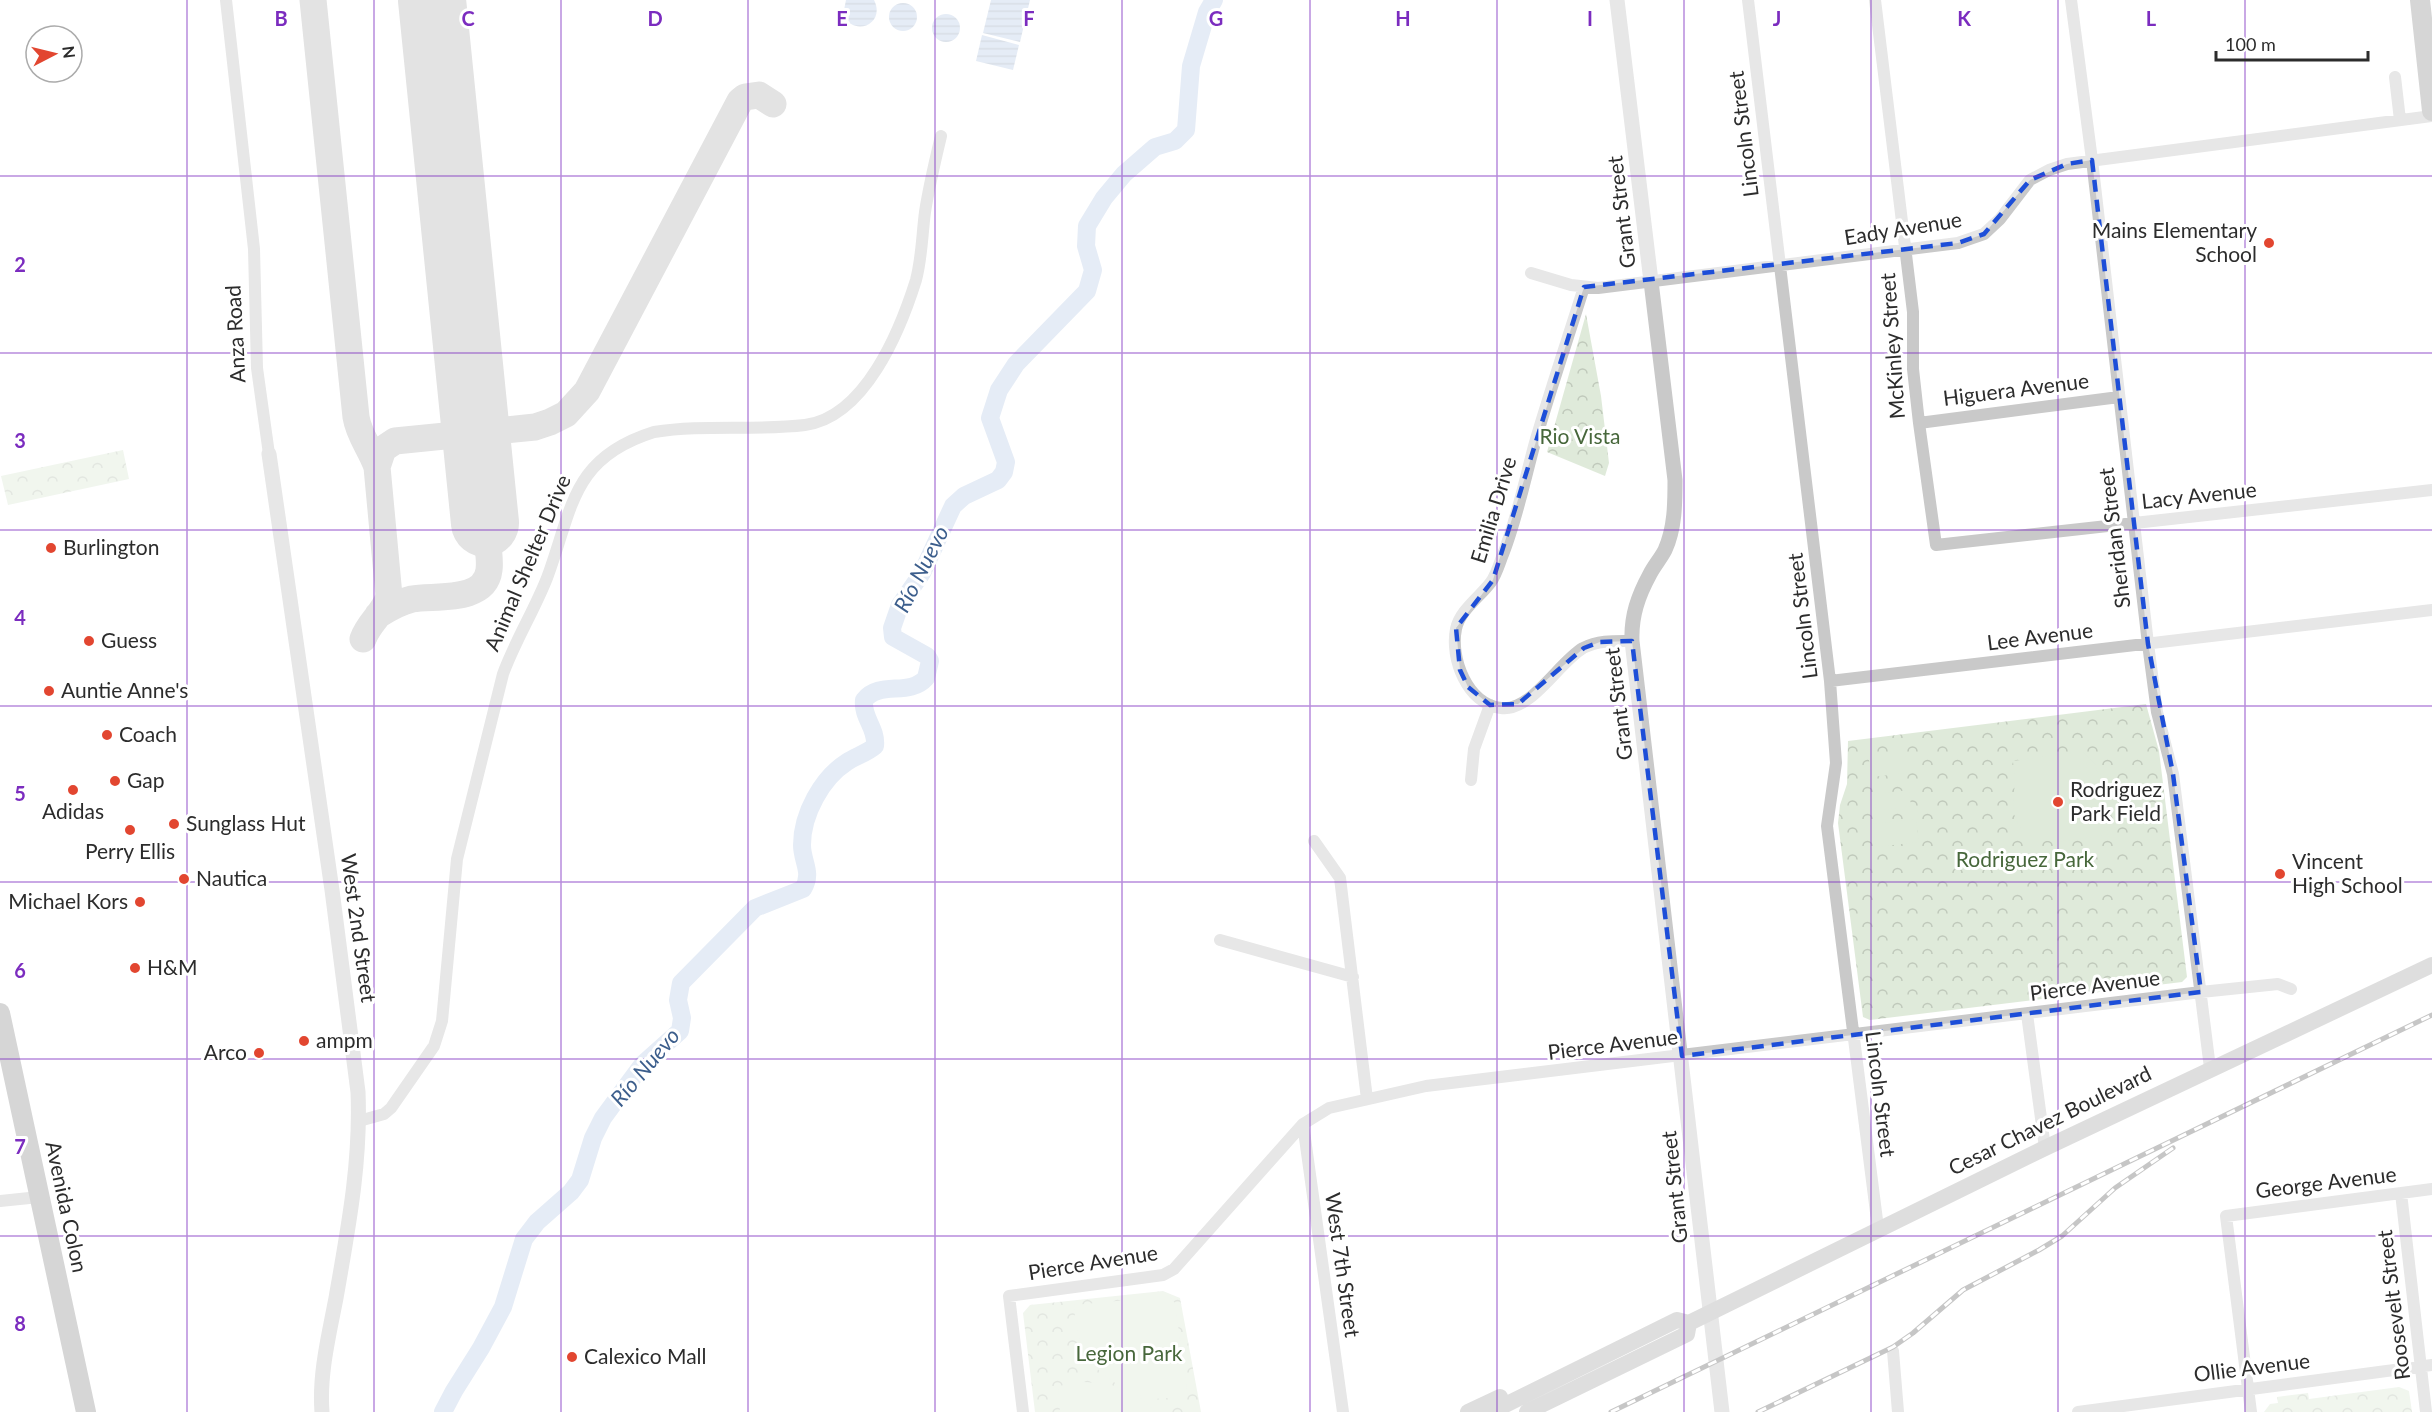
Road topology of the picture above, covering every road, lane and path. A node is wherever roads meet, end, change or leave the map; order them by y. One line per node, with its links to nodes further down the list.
1 (226, 0): 19 (street, Anza Road)
2 (1617, 0): 15 (street, Grant Street)
3 (1748, 0): 13 (street, Lincoln Street)
4 (1875, 0): 12 (street, McKinley Street)
5 (2071, 0): 11 (street, Sheridan Street)
6 (2420, 0): 8 (main road)
7 (2395, 77): 9 (street)
8 (2432, 114): 9 (street, Eady Avenue)
9 (2400, 120): 11 (street, Eady Avenue)
10 (941, 136): 43 (street, Animal Shelter Drive)
11 (2092, 160): 12 (street, Eady Avenue); 17 (street, Sheridan Street)
12 (1905, 251): 13 (street, Eady Avenue); 18 (street, McKinley Street)
13 (1780, 266): 15 (street, Eady Avenue); 27 (street, Lincoln Street)
14 (1531, 273): 16 (street, Eady Avenue)
15 (1651, 282): 16 (street, Eady Avenue); 24 (street, Grant Street)
16 (1584, 287): 28 (street, Emilia Drive)
17 (2119, 397): 18 (street, Higuera Avenue); 21 (street, Sheridan Street)
18 (1919, 423): 22 (street, McKinley Street)
19 (269, 454): 26 (street, Anza Road)
20 (2432, 490): 21 (street, Lacy Avenue)
21 (2133, 523): 22 (street, Lacy Avenue); 25 (street, Sheridan Street)
22 (1935, 545)
23 (2432, 610): 25 (street, Lee Avenue)
24 (1632, 641): 28 (street); 39 (street, Grant Street)
25 (2148, 644): 27 (street, Lee Avenue); 35 (street, Sheridan Street)
26 (299, 664): 43 (street, West 2nd Street)
27 (1830, 681): 38 (street, Lincoln Street)
28 (1490, 705): 29 (street)
29 (1471, 780)
30 (1314, 841): 33 (street)
31 (1221, 940): 33 (street)
32 (2432, 965): 41 (main road, Cesar Chavez Boulevard)
33 (1353, 977): 42 (street)
34 (2291, 989): 35 (street, Pierce Avenue)
35 (2201, 992): 37 (street, Pierce Avenue); 41 (street, Sheridan Street)
36 (0, 1013): 48 (main road, Avenida Colon)
37 (2027, 1014): 38 (street, Pierce Avenue); 45 (street)
38 (1853, 1034): 39 (street, Pierce Avenue); 50 (street, Lincoln Street)
39 (1682, 1056): 42 (street, Pierce Avenue); 51 (street, Grant Street)
40 (0, 1060): 48 (main road)
41 (2210, 1068): 45 (main road, Cesar Chavez Boulevard)
42 (1367, 1099): 44 (street, Pierce Avenue)
43 (359, 1121): 59 (street, West 2nd Street)
44 (1303, 1124): 60 (street, Pierce Avenue); 61 (street, West 7th Street)
45 (2045, 1148): 50 (main road, Cesar Chavez Boulevard)
46 (2432, 1189): 47 (street, George Avenue)
47 (2401, 1193): 55 (street, Roosevelt Street); 56 (street, George Avenue)
48 (33, 1198): 49 (street); 57 (main road); 58 (main road, Avenida Colon)
49 (0, 1201)
50 (1878, 1228): 51 (main road, Cesar Chavez Boulevard)
51 (1711, 1311): 52 (main road, Cesar Chavez Boulevard); 65 (street, Grant Street)
52 (1689, 1323): 54 (main road, Cesar Chavez Boulevard); 64 (main road, Cesar Chavez Boulevard)
53 (1893, 1351): 66 (street)
54 (1603, 1357): 62 (main road); 63 (main road, Cesar Chavez Boulevard)
55 (2426, 1366): 56 (street, Ollie Avenue); 69 (street, Roosevelt Street)
56 (2248, 1388): 67 (street, Ollie Avenue); 68 (street)
57 (74, 1412)
58 (86, 1412)
59 (322, 1412)
60 (1023, 1412)
61 (1343, 1412)
62 (1468, 1412)
63 (1491, 1412)
64 (1527, 1412)
65 (1722, 1412)
66 (1898, 1412)
67 (2078, 1412)
68 (2251, 1412)
69 (2426, 1412)

